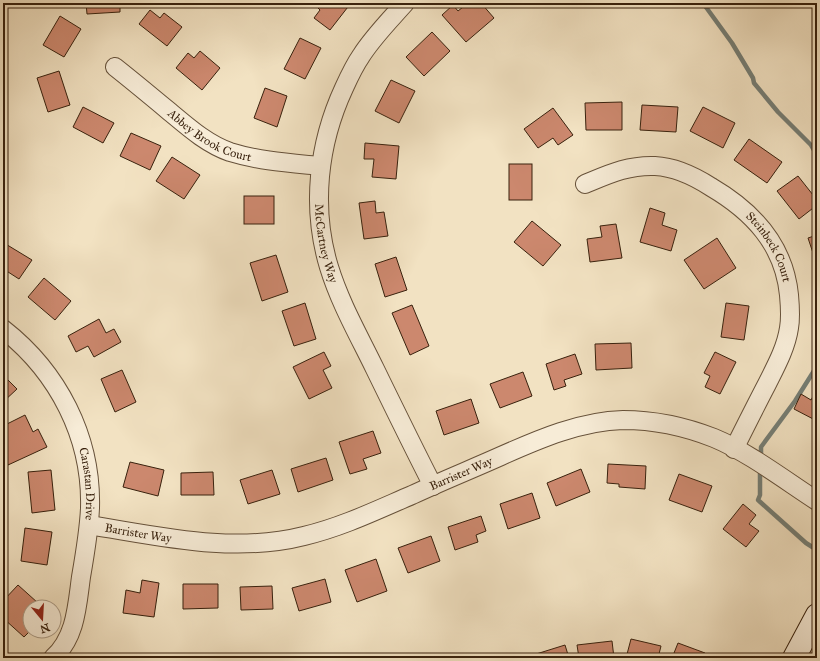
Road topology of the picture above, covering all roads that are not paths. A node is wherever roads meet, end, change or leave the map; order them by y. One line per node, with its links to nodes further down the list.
1 (405, 3): 3 (street, McCartney Way)
2 (115, 67): 3 (street, Abbey Brook Court)
3 (320, 166): 7 (street, McCartney Way)
4 (585, 184): 6 (street, Steinbeck Court)
5 (3, 329): 9 (street, Carastan Drive)
6 (734, 449): 7 (street, Barrister Way); 8 (street, Barrister Way)
7 (433, 486): 9 (street, Barrister Way)
8 (817, 501)
9 (89, 526): 11 (street, Carastan Drive)
10 (817, 615): 12 (main road)
11 (53, 658)
12 (794, 658)

